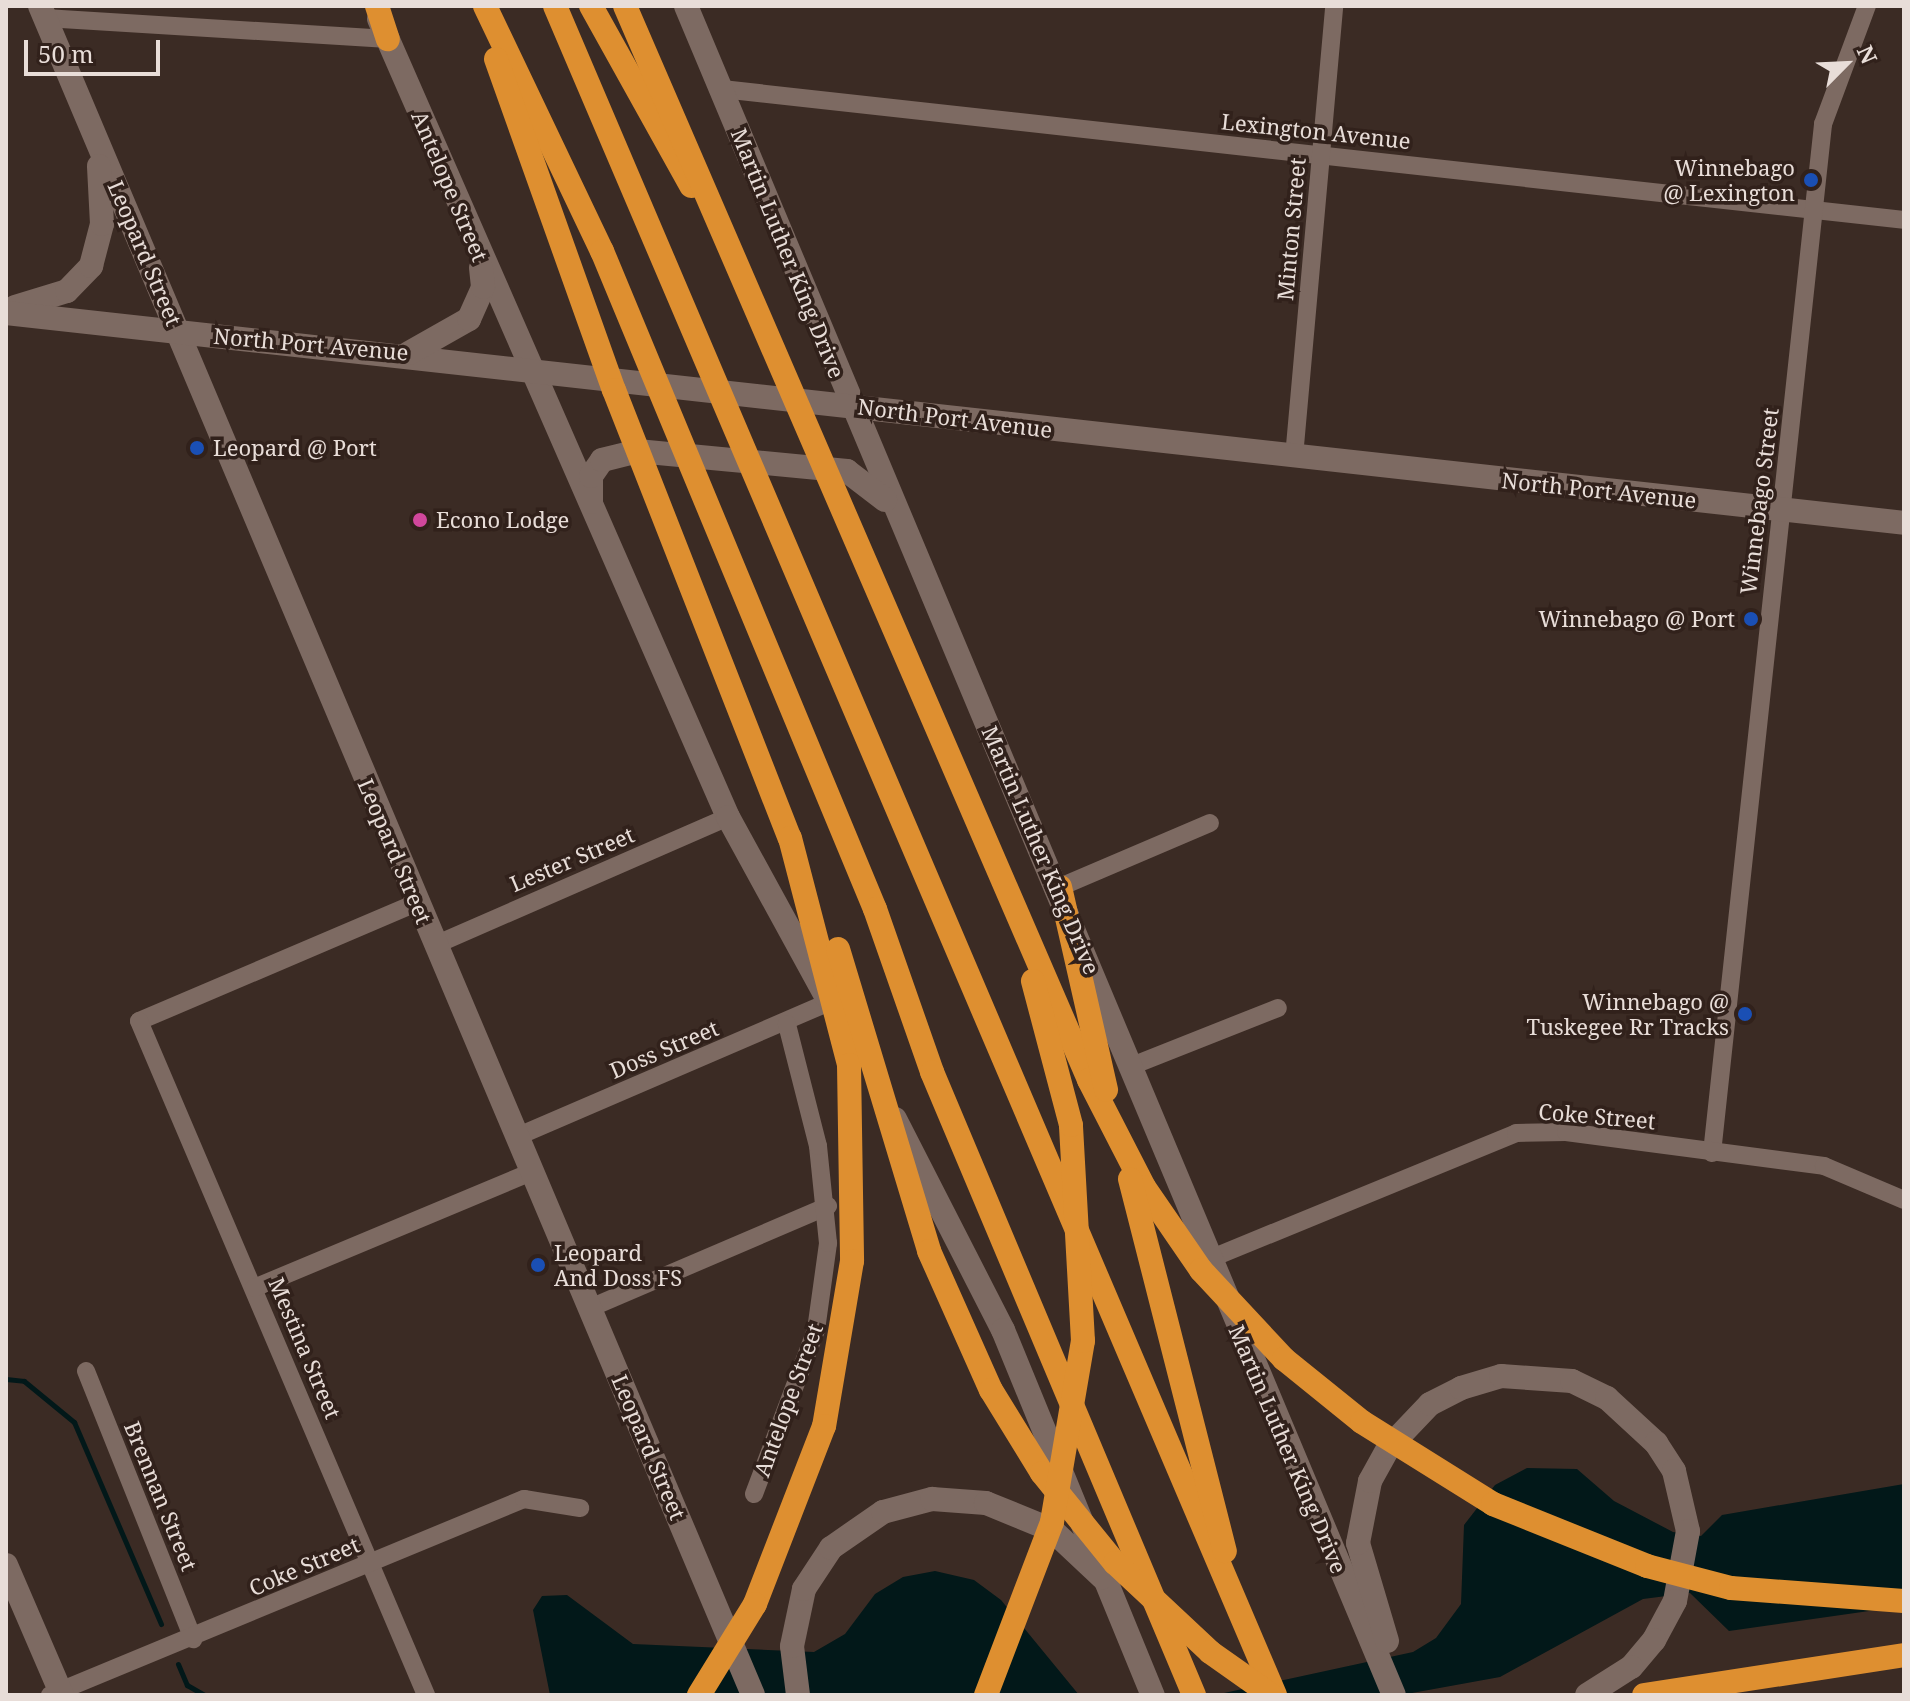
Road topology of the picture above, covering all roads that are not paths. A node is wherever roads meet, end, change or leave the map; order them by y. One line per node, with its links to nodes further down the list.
1 (375, 6): 11 (highway)
2 (477, 6): 31 (highway)
3 (485, 6): 65 (highway)
4 (555, 6): 53 (highway)
5 (591, 6): 17 (highway)
6 (625, 6): 17 (highway)
7 (686, 6): 13 (main road, Martin Luther King Drive)
8 (1334, 6): 14 (street, Minton Street)
9 (1867, 6): 15 (street, Winnebago Street)
10 (42, 12): 11 (street); 12 (main road, Leopard Street)
11 (388, 39): 18 (main road, Antelope Street)
12 (74, 88): 19 (main road); 20 (main road, Leopard Street)
13 (722, 89): 14 (street, Lexington Avenue); 23 (main road, Martin Luther King Drive)
14 (1322, 156): 15 (street, Lexington Avenue); 24 (street, Minton Street)
15 (1819, 211): 16 (street, Lexington Avenue); 25 (street, Winnebago Street)
16 (1904, 220)
17 (731, 254): 32 (highway)
18 (481, 258): 21 (main road); 22 (main road, Antelope Street)
19 (6, 310): 20 (main road, North Port Avenue)
20 (178, 331): 21 (main road, North Port Avenue); 34 (main road, Leopard Street)
21 (408, 354): 22 (main road, North Port Avenue)
22 (526, 367): 23 (main road, North Port Avenue); 26 (main road, Antelope Street)
23 (850, 405): 24 (main road, North Port Avenue); 28 (main road, Martin Luther King Drive)
24 (1294, 457): 25 (main road, North Port Avenue)
25 (1781, 509): 27 (main road, North Port Avenue); 41 (street, Winnebago Street)
26 (593, 512): 28 (main road); 29 (main road, Antelope Street)
27 (1904, 523)
28 (902, 525): 33 (main road, Martin Luther King Drive)
29 (728, 817): 35 (street, Lester Street); 36 (main road, Antelope Street)
30 (1210, 823): 33 (street)
31 (790, 838): 60 (highway); 66 (highway)
32 (988, 850): 54 (highway); 63 (highway)
33 (1060, 887): 39 (main road, Martin Luther King Drive); 53 (highway)
34 (416, 903): 35 (main road, Leopard Street); 46 (street, Mestina Street)
35 (435, 945): 40 (main road, Leopard Street)
36 (829, 1002): 38 (street, Doss Street); 55 (main road, Antelope Street)
37 (1278, 1008): 39 (street)
38 (787, 1024): 40 (street, Doss Street); 44 (street, Antelope Street)
39 (1129, 1067): 45 (main road, Martin Luther King Drive)
40 (516, 1137): 42 (main road, Leopard Street)
41 (1712, 1153): 43 (street, Coke Street); 45 (street, Coke Street)
42 (531, 1172): 46 (street); 47 (main road, Leopard Street)
43 (1904, 1200)
44 (828, 1206): 47 (street); 49 (street, Antelope Street)
45 (1207, 1260): 67 (main road, Martin Luther King Drive)
46 (254, 1288): 51 (street, Mestina Street)
47 (590, 1308): 61 (main road, Leopard Street)
48 (86, 1371): 56 (street, Brennan Street)
49 (754, 1494)
50 (580, 1508): 51 (street, Coke Street)
51 (371, 1564): 56 (street, Coke Street); 59 (street, Mestina Street)
52 (6, 1565): 58 (main road)
53 (1230, 1589): 66 (highway)
54 (1904, 1601)
55 (1119, 1602): 62 (main road); 64 (main road)
56 (193, 1639): 58 (street, Coke Street)
57 (1904, 1655): 70 (highway)
58 (57, 1693)
59 (426, 1695)
60 (699, 1695)
61 (753, 1695)
62 (798, 1695)
63 (986, 1695)
64 (1153, 1695)
65 (1194, 1695)
66 (1273, 1695)
67 (1394, 1695)
68 (1407, 1695): 69 (main road)
69 (1587, 1695)
70 (1644, 1695)

